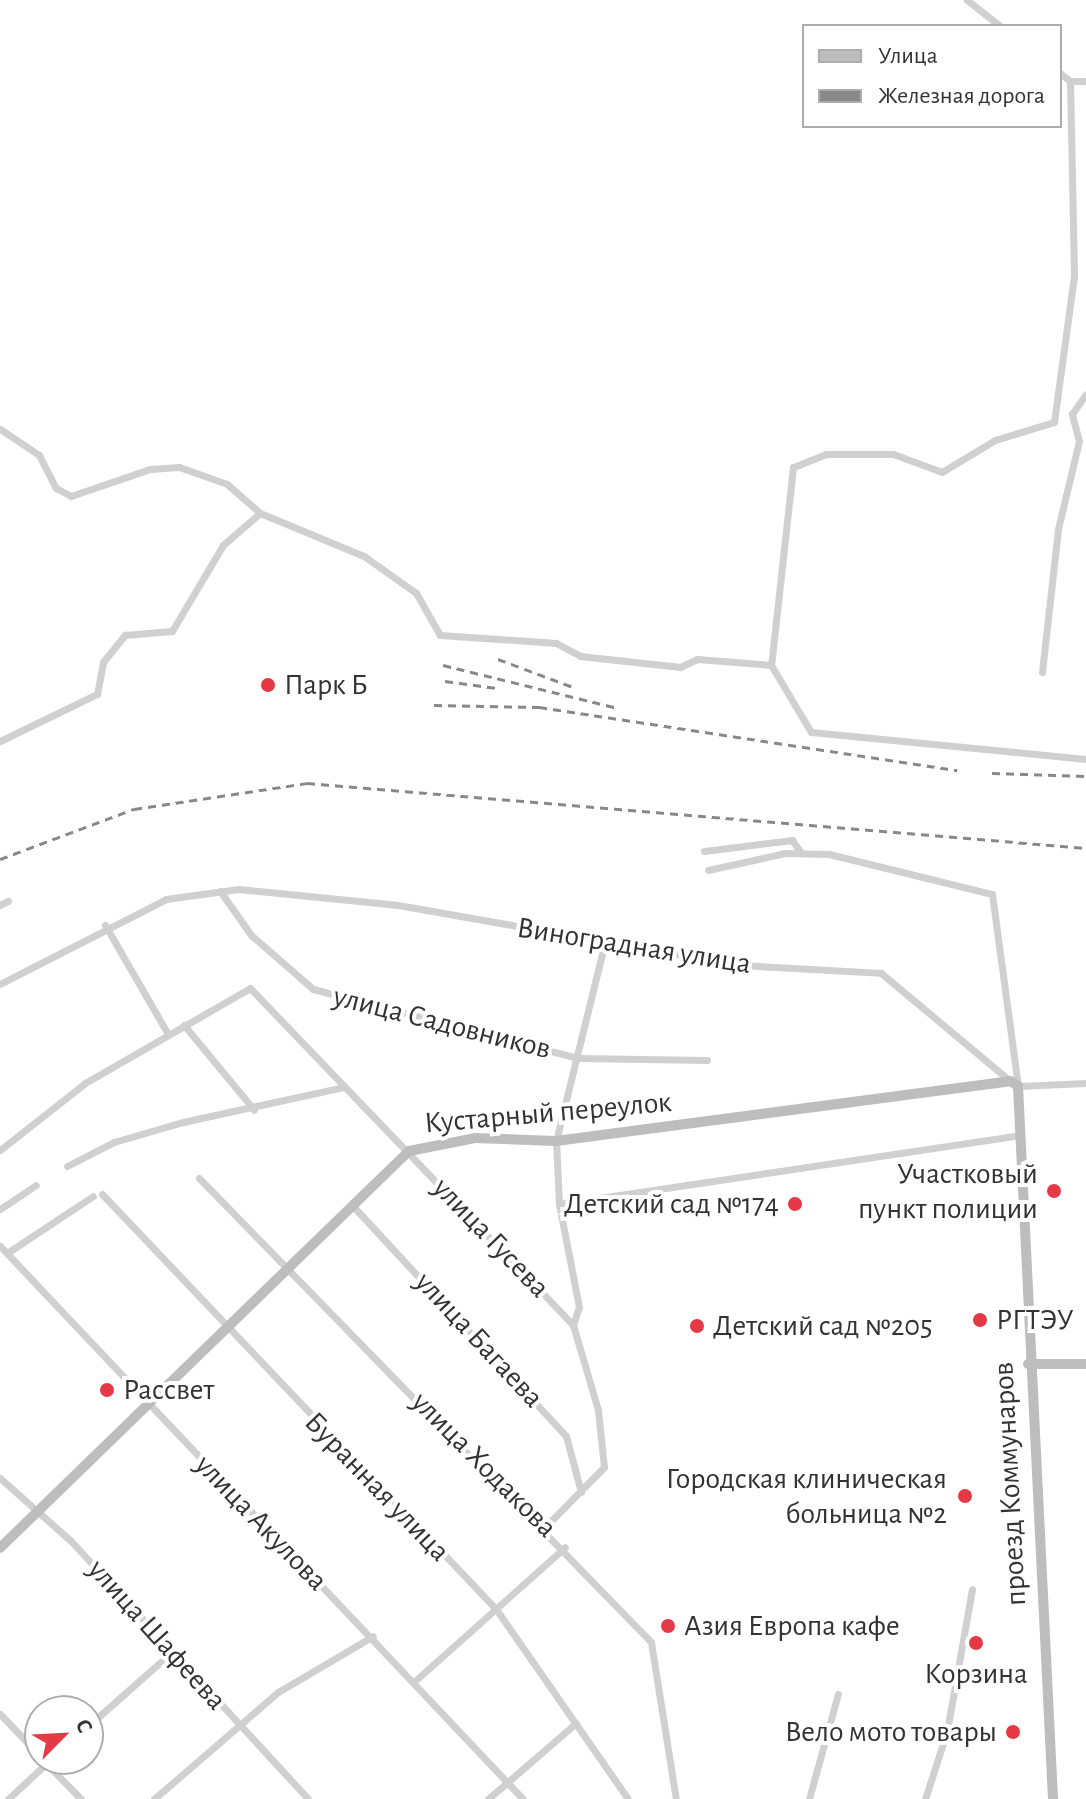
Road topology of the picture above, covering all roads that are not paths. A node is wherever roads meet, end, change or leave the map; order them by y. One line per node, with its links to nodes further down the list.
1 (967, 0): 2 (street)
2 (997, 24)
3 (1062, 75): 4 (street)
4 (1070, 81): 5 (street); 8 (street)
5 (1086, 81)
6 (1086, 394): 7 (street)
7 (1072, 414): 8 (street); 12 (street)
8 (1054, 422): 11 (street)
9 (0, 429): 10 (street)
10 (260, 513): 11 (street); 13 (street)
11 (771, 665): 14 (street)
12 (1042, 672)
13 (0, 741)
14 (1086, 759)
15 (704, 851): 16 (street)
16 (801, 853): 17 (street); 26 (street, проезд Коммунаров)
17 (708, 870)
18 (220, 891): 19 (street, Виноградная улица); 20 (street, Виноградная улица); 24 (street, улица Садовников)
19 (105, 925): 21 (street, Виноградная улица); 23 (street)
20 (604, 945): 24 (street); 26 (street, Виноградная улица)
21 (0, 984)
22 (184, 1025): 23 (street); 28 (street, улица Гусева); 29 (street)
23 (168, 1034): 32 (street)
24 (578, 1058): 25 (street, улица Садовников); 31 (street)
25 (707, 1060)
26 (1014, 1083): 27 (street); 30 (street, проезд Коммунаров); 31 (street, Кустарный переулок)
27 (1086, 1083)
28 (343, 1087): 29 (street); 33 (street, улица Гусева)
29 (254, 1110): 34 (street)
30 (1020, 1135): 38 (street); 45 (street, проезд Коммунаров)
31 (556, 1141): 33 (street, Кустарный переулок); 38 (street)
32 (0, 1150)
33 (409, 1151): 37 (street, Кустарный переулок); 43 (street, улица Гусева)
34 (67, 1166)
35 (199, 1178): 42 (street, улица Ходакова)
36 (36, 1185): 39 (street)
37 (350, 1203): 42 (street, Кустарный переулок); 49 (street, улица Багаева)
38 (559, 1204): 43 (street)
39 (0, 1209)
40 (0, 1246): 41 (street, улица Акулова)
41 (7, 1253): 44 (street, Буранная улица); 47 (street, улица Акулова)
42 (285, 1266): 44 (street, Кустарный переулок); 51 (street, улица Ходакова)
43 (573, 1325): 49 (street, улица Гусева)
44 (221, 1327): 47 (street, Кустарный переулок); 55 (street, Буранная улица)
45 (1028, 1364): 46 (street); 78 (street, проезд Коммунаров)
46 (1086, 1364)
47 (143, 1403): 50 (street, Кустарный переулок); 56 (street, улица Акулова)
48 (0, 1478): 50 (street, улица Шафеева)
49 (581, 1492): 51 (street, улица Гусева)
50 (36, 1511): 53 (street, Кустарный переулок); 57 (street, улица Шафеева)
51 (546, 1526): 52 (street, улица Ходакова)
52 (565, 1547): 55 (street); 75 (street, улица Ходакова)
53 (0, 1548)
54 (972, 1589): 77 (street)
55 (496, 1609): 58 (street); 62 (street, Буранная улица)
56 (373, 1636): 58 (street, улица Акулова); 63 (street)
57 (172, 1652): 60 (street); 63 (street, улица Шафеева)
58 (417, 1679): 67 (street, улица Акулова)
59 (838, 1694): 76 (street)
60 (104, 1712)
61 (0, 1714): 64 (street)
62 (576, 1723): 67 (street); 74 (street, Буранная улица)
63 (238, 1724): 70 (street); 71 (street, улица Шафеева)
64 (24, 1738)
65 (30, 1775): 68 (street)
66 (59, 1775): 69 (street)
67 (509, 1782): 72 (street); 73 (street, улица Акулова)
68 (8, 1799)
69 (81, 1799)
70 (154, 1799)
71 (308, 1799)
72 (488, 1799)
73 (523, 1799)
74 (628, 1799)
75 (676, 1799)
76 (809, 1799)
77 (925, 1799)
78 (1051, 1799)

